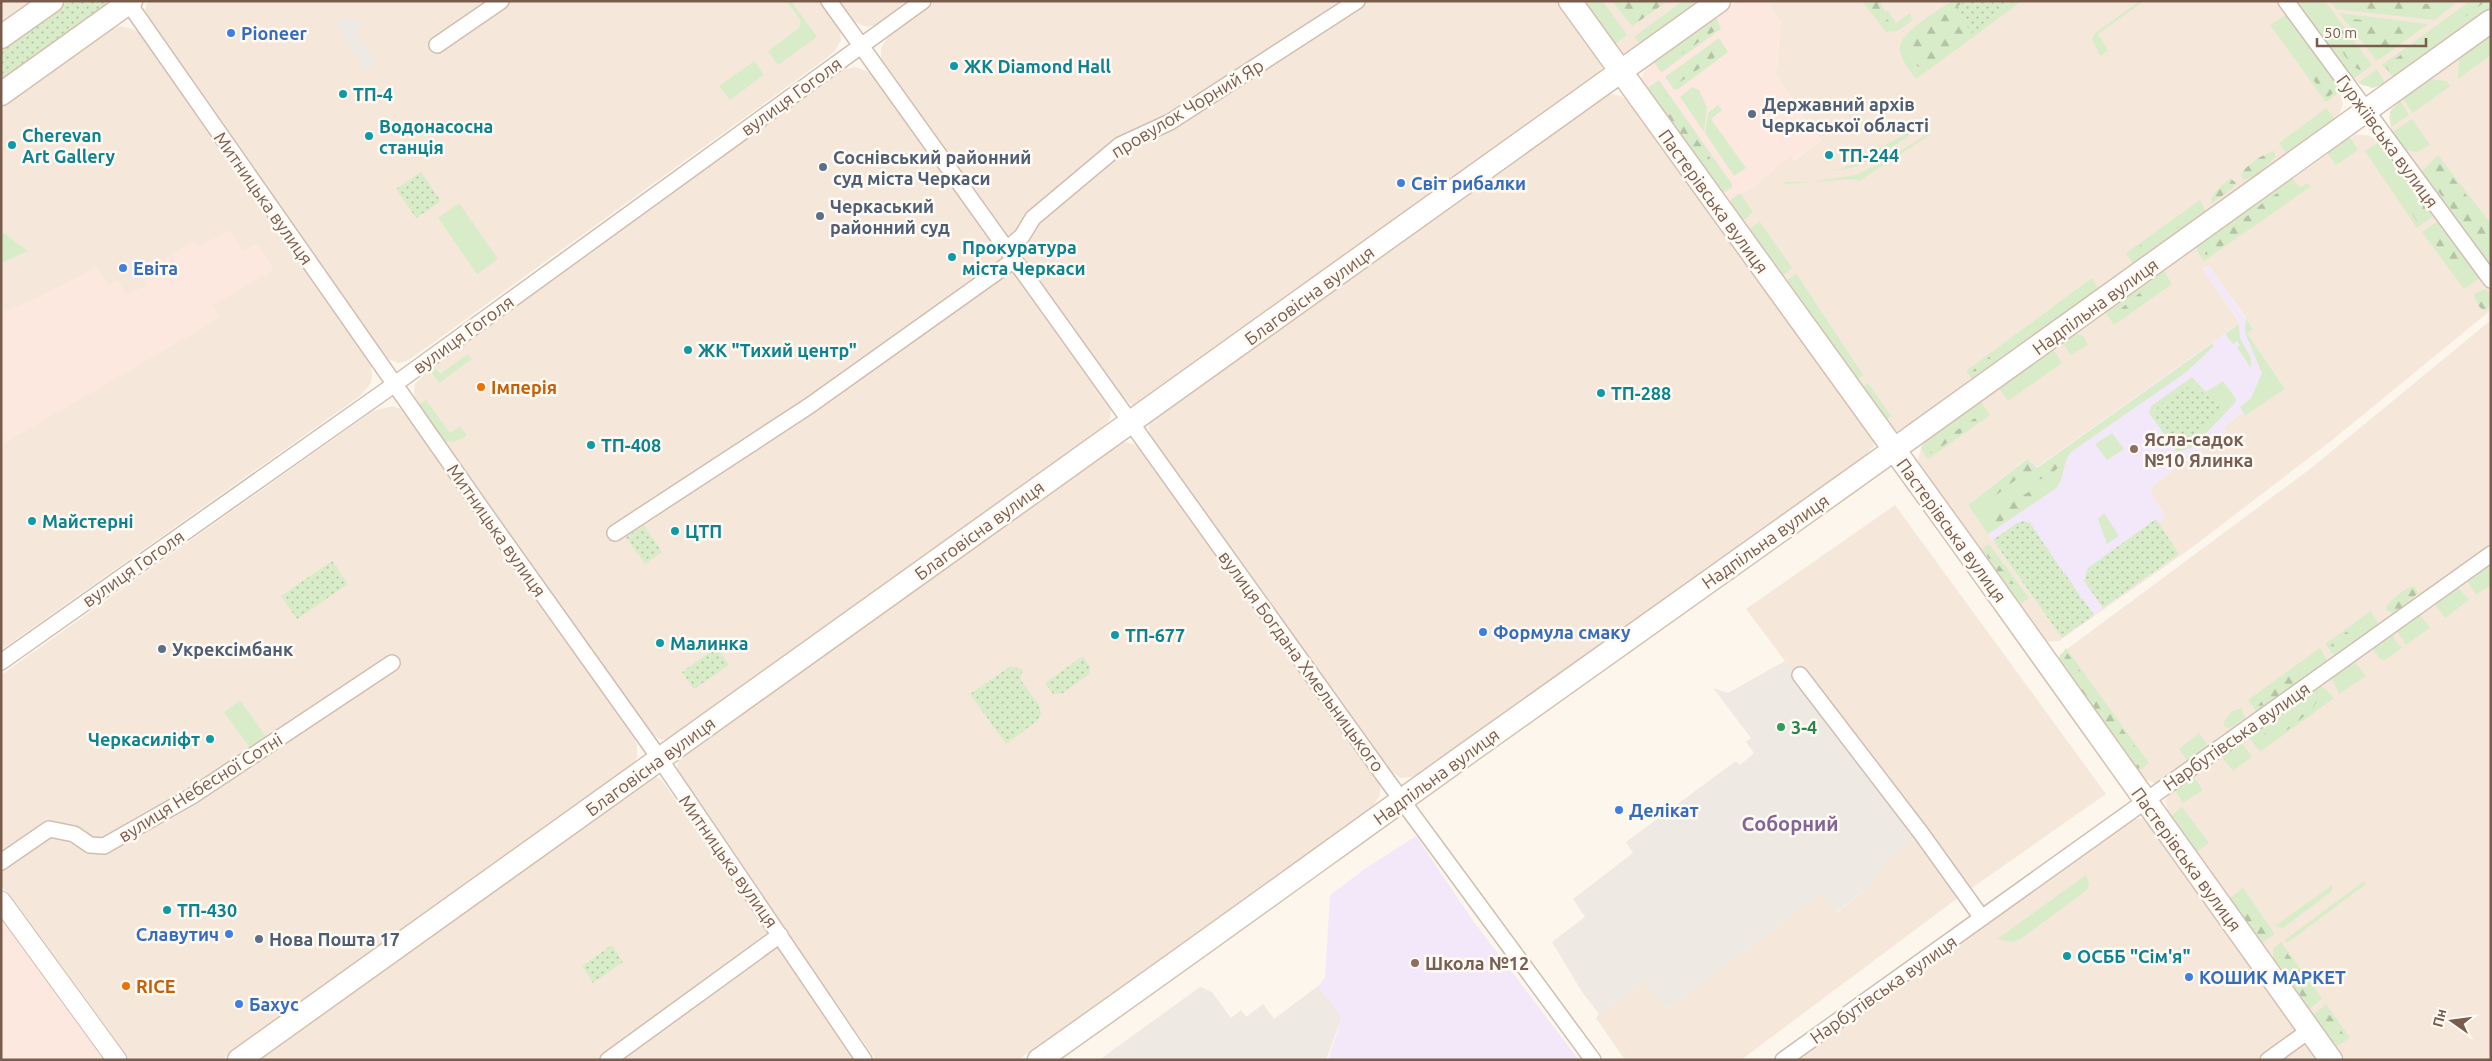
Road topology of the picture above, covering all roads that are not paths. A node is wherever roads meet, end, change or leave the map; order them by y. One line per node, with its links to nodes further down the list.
1 (52, 1): 11 (main road)
2 (502, 1): 12 (street)
3 (830, 1): 13 (street, вулиця Богдана Хмельницького)
4 (923, 1): 13 (street, вулиця Гоголя)
5 (1357, 1): 17 (street, провулок Чорний Яр)
6 (1570, 1): 14 (main road, Пастерівська вулиця)
7 (1719, 1): 14 (main road, Благовісна вулиця)
8 (2286, 1): 16 (street, Гуржіївська вулиця)
9 (129, 2): 15 (main road); 19 (street, Митницька вулиця)
10 (2491, 21): 16 (main road, Надпільна вулиця)
11 (1, 37)
12 (437, 45)
13 (861, 46): 17 (street, вулиця Богдана Хмельницького); 19 (street, вулиця Гоголя)
14 (1621, 72): 20 (main road, Благовісна вулиця); 21 (main road, Пастерівська вулиця)
15 (1, 94)
16 (2366, 111): 18 (street, Гуржіївська вулиця); 21 (main road, Надпільна вулиця)
17 (1011, 254): 20 (street, вулиця Богдана Хмельницького); 22 (street)
18 (2491, 280)
19 (395, 384): 24 (street, вулиця Гоголя); 27 (street, Митницька вулиця)
20 (1130, 422): 27 (main road, Благовісна вулиця); 28 (street, вулиця Богдана Хмельницького)
21 (1894, 450): 28 (main road, Надпільна вулиця); 29 (main road, Пастерівська вулиця)
22 (615, 533)
23 (2491, 554): 29 (street, Нарбутівська вулиця)
24 (1, 662)
25 (392, 663): 30 (street, вулиця Небесної Сотні)
26 (1800, 674): 32 (street)
27 (660, 759): 33 (street, Митницька вулиця); 36 (main road, Благовісна вулиця)
28 (1402, 800): 39 (main road, Надпільна вулиця); 40 (street, вулиця Богдана Хмельницького)
29 (2145, 800): 32 (street, Нарбутівська вулиця); 34 (main road, Пастерівська вулиця)
30 (1, 862)
31 (1, 901): 35 (street)
32 (1982, 918): 41 (street, Нарбутівська вулиця)
33 (780, 935): 37 (street); 38 (street, Митницька вулиця)
34 (2310, 1030): 42 (street); 43 (main road, Пастерівська вулиця)
35 (117, 1060)
36 (239, 1060)
37 (608, 1060)
38 (864, 1060)
39 (1039, 1060)
40 (1593, 1060)
41 (1783, 1060)
42 (2268, 1060)
43 (2331, 1060)

